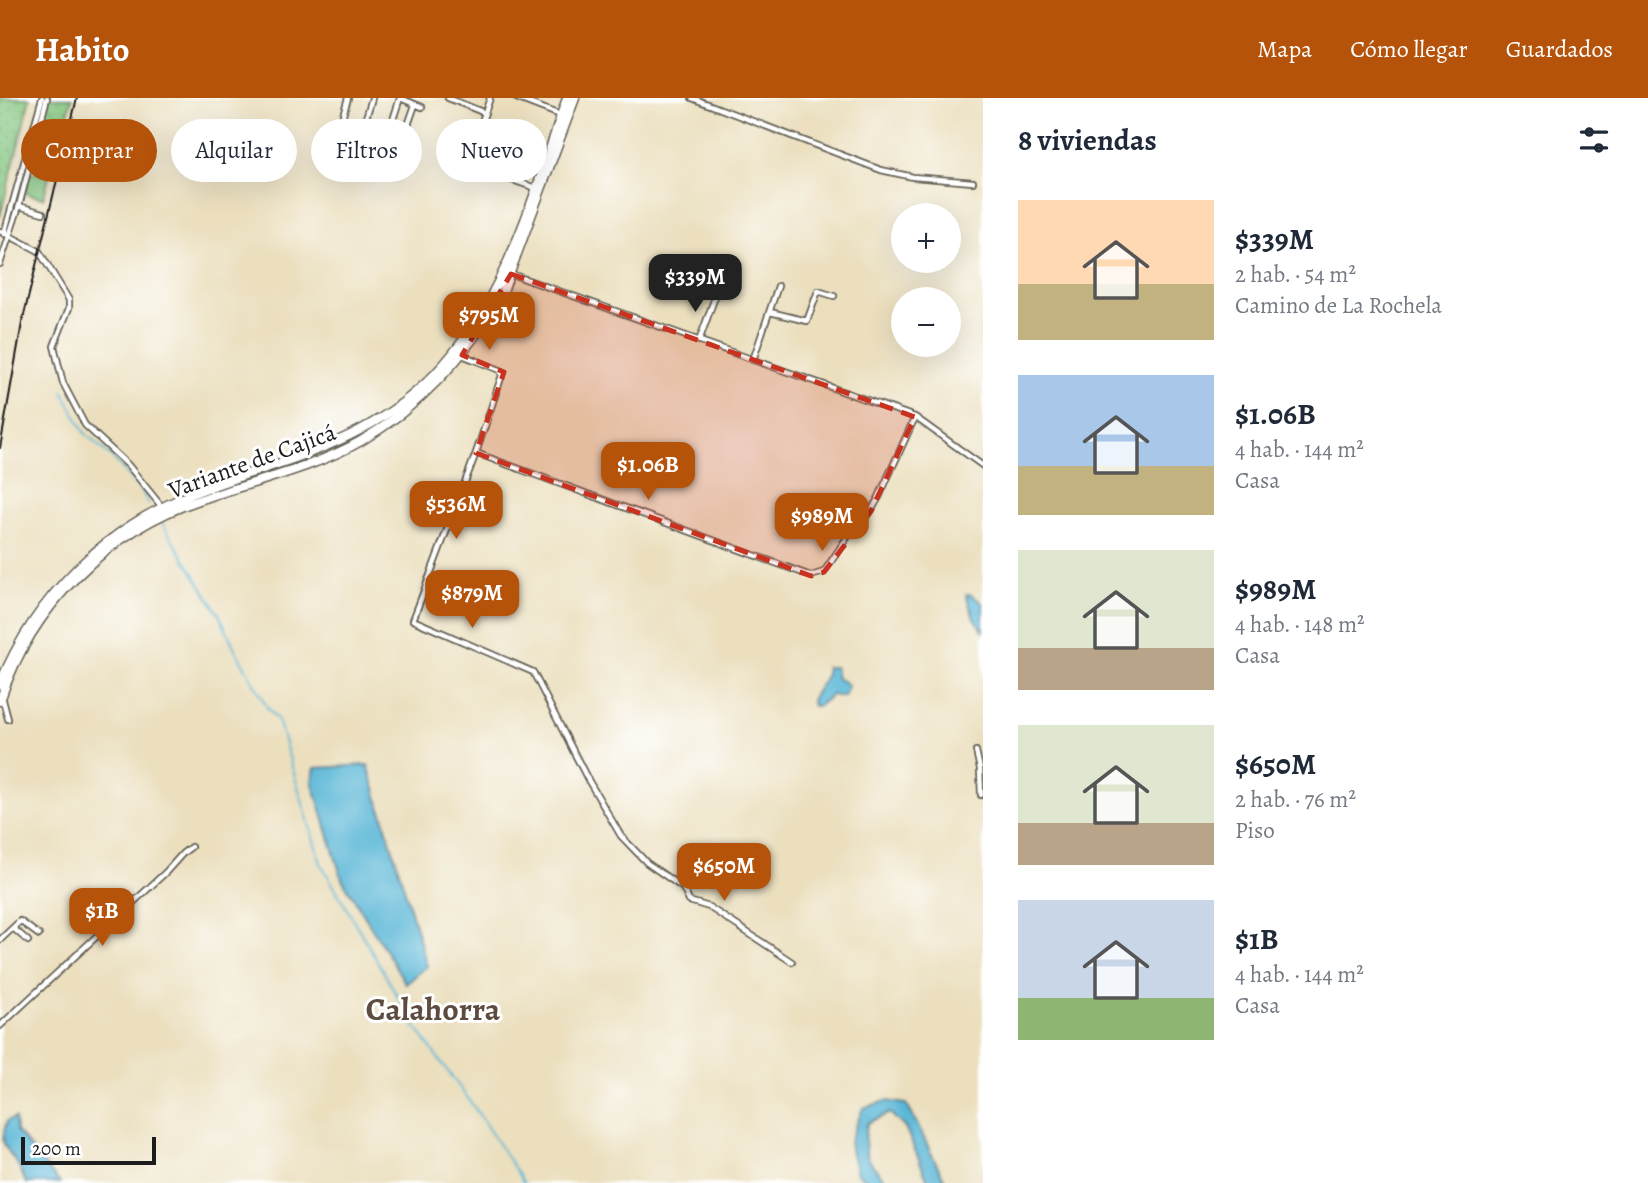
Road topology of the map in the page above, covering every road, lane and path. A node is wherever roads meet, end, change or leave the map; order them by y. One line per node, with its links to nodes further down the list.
1 (42, 98): 30 (street)
2 (47, 98): 17 (street)
3 (348, 98): 15 (street)
4 (372, 98): 18 (street)
5 (400, 98): 12 (street); 19 (street)
6 (449, 98): 14 (street)
7 (490, 98): 14 (street)
8 (516, 98): 16 (street)
9 (567, 98): 16 (highway, Variante de Cajicá)
10 (575, 98): 32 (highway, Variante de Cajicá)
11 (692, 98): 26 (street)
12 (415, 105): 13 (street); 20 (street)
13 (422, 107)
14 (485, 113): 21 (street)
15 (343, 115)
16 (561, 116): 22 (highway, Variante de Cajicá)
17 (42, 119)
18 (366, 119)
19 (393, 119)
20 (410, 119)
21 (483, 119)
22 (547, 156)
23 (25, 182): 28 (street)
24 (518, 182): 27 (street)
25 (538, 182): 27 (highway, Variante de Cajicá)
26 (973, 182)
27 (536, 188): 45 (highway, Variante de Cajicá)
28 (19, 206): 29 (street); 30 (street)
29 (43, 213)
30 (5, 234): 31 (street); 45 (street)
31 (0, 264)
32 (511, 274): 37 (street); 38 (highway, Variante de Cajicá)
33 (778, 286): 36 (street)
34 (834, 296): 36 (street)
35 (715, 297): 37 (street)
36 (769, 312): 39 (street)
37 (699, 341): 39 (street)
38 (462, 355): 40 (street); 45 (highway, Variante de Cajicá)
39 (753, 360): 42 (street)
40 (500, 382): 41 (street); 43 (street)
41 (507, 384)
42 (915, 417): 43 (street); 44 (street)
43 (476, 453): 57 (street)
44 (983, 466)
45 (161, 511): 46 (highway, Variante de Cajicá)
46 (143, 522): 47 (highway, Variante de Cajicá); 48 (highway, Variante de Cajicá)
47 (0, 684)
48 (1, 698): 49 (street)
49 (0, 723)
50 (976, 751): 51 (street)
51 (981, 795)
52 (191, 847): 58 (street)
53 (12, 928): 54 (street); 55 (street); 56 (street)
54 (39, 935)
55 (0, 940)
56 (28, 941)
57 (792, 962)
58 (0, 1026)

